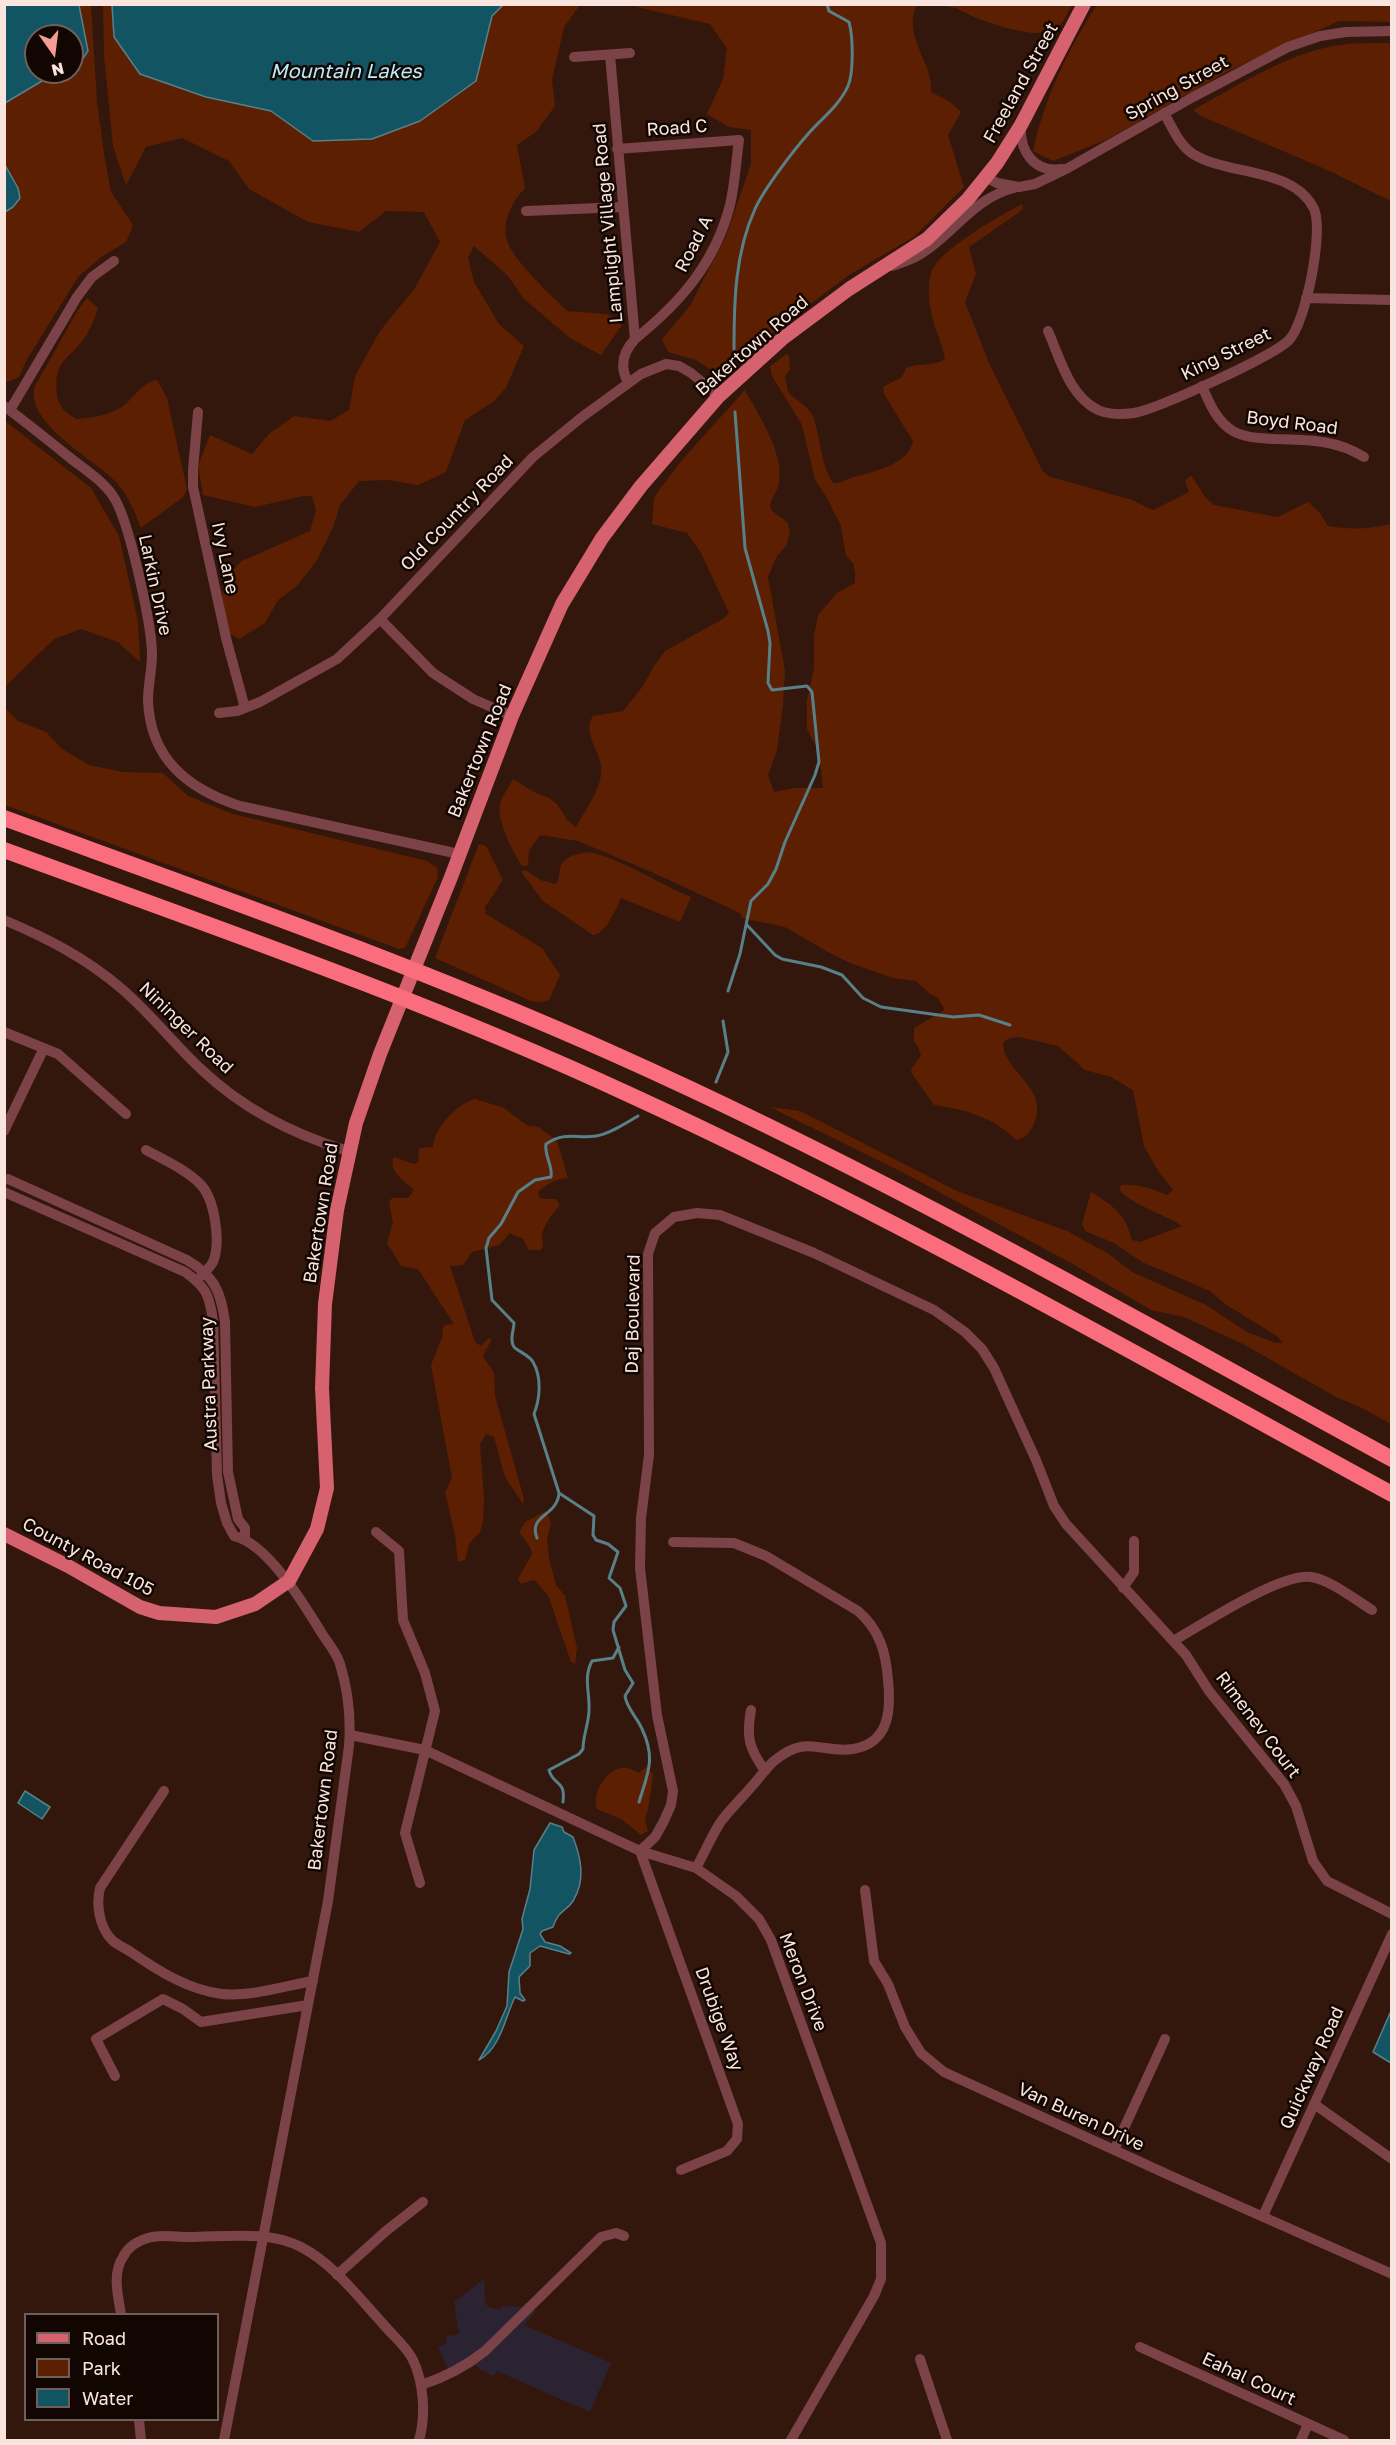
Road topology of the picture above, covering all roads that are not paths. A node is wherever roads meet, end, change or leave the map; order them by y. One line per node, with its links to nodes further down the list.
1 (1081, 10): 7 (main road, Freeland Street)
2 (1392, 31): 6 (street, Spring Street)
3 (630, 53): 4 (street)
4 (610, 55): 5 (street); 9 (street, Lamplight Village Road)
5 (574, 57)
6 (1164, 113): 10 (street, Spring Street); 17 (street, King Street)
7 (1021, 125): 10 (street); 11 (main road, Freeland Street)
8 (739, 140): 9 (street, Road C); 20 (street, Road A)
9 (618, 149): 13 (street, Lamplight Village Road)
10 (1068, 168): 12 (street, Spring Street)
11 (986, 177): 12 (street); 16 (main road, Bakertown Road)
12 (1019, 187): 16 (street, Spring Street)
13 (622, 207): 14 (street); 20 (street, Lamplight Village Road)
14 (526, 211)
15 (114, 261): 24 (street)
16 (883, 268): 23 (main road, Bakertown Road)
17 (1306, 298): 18 (street); 22 (street, King Street)
18 (1392, 300)
19 (1048, 331): 22 (street, King Street)
20 (635, 339): 21 (street, Lamplight Village Road)
21 (628, 382): 23 (street, Old Country Road); 27 (street, Old Country Road)
22 (1202, 386): 26 (street, Boyd Road)
23 (719, 396): 30 (main road, Bakertown Road)
24 (7, 408): 33 (street, Larkin Drive)
25 (198, 412): 28 (street, Ivy Lane)
26 (1364, 457)
27 (380, 619): 28 (street, Old Country Road); 30 (street)
28 (245, 708): 29 (street, Old Country Road)
29 (219, 713)
30 (512, 716): 33 (main road, Bakertown Road)
31 (4, 818): 45 (highway)
32 (4, 850): 46 (highway)
33 (459, 854): 40 (main road, Bakertown Road)
34 (4, 920): 40 (street, Nininger Road)
35 (4, 1032): 36 (street)
36 (44, 1048): 37 (street); 38 (street)
37 (126, 1114)
38 (4, 1131)
39 (146, 1150): 43 (street)
40 (348, 1151): 52 (main road, Bakertown Road)
41 (4, 1180): 43 (street)
42 (4, 1192): 44 (street)
43 (206, 1271): 44 (street); 49 (street, Austra Parkway)
44 (197, 1281): 49 (street, Austra Parkway)
45 (1392, 1459)
46 (1392, 1494)
47 (376, 1532): 58 (street)
48 (4, 1534): 52 (main road, County Road 105)
49 (245, 1538): 52 (street, Austra Parkway)
50 (1134, 1541): 53 (street)
51 (673, 1542): 59 (street)
52 (289, 1581): 57 (street, Bakertown Road)
53 (1123, 1588): 55 (street, Rimenev Court); 61 (street, Daj Boulevard)
54 (1372, 1610): 55 (street)
55 (1173, 1641): 65 (street, Rimenev Court)
56 (751, 1710): 59 (street)
57 (350, 1735): 58 (street, Meron Drive); 67 (street, Bakertown Road)
58 (425, 1750): 61 (street, Meron Drive); 63 (street)
59 (765, 1771): 62 (street)
60 (164, 1791): 67 (street)
61 (640, 1851): 62 (street, Meron Drive); 74 (street, Drubige Way)
62 (696, 1868): 90 (street, Meron Drive)
63 (420, 1883)
64 (865, 1890): 72 (street, Van Buren Drive)
65 (1392, 1914)
66 (1392, 1934): 71 (street, Quickway Road)
67 (313, 1981): 68 (street, Bakertown Road)
68 (308, 2005): 70 (street); 78 (street, Bakertown Road)
69 (1165, 2039): 72 (street)
70 (115, 2076)
71 (1314, 2104): 73 (street); 76 (street, Quickway Road)
72 (1114, 2150): 76 (street, Van Buren Drive)
73 (1392, 2158)
74 (681, 2170)
75 (423, 2202): 80 (street)
76 (1263, 2216): 79 (street, Van Buren Drive)
77 (624, 2236): 84 (street)
78 (264, 2238): 80 (street); 81 (street); 88 (street, Bakertown Road)
79 (1392, 2274)
80 (337, 2275): 84 (street)
81 (121, 2313)
82 (1140, 2347): 86 (street, Eahal Court)
83 (920, 2359): 91 (street)
84 (421, 2385): 89 (street)
85 (139, 2421): 87 (street)
86 (1308, 2424): 92 (street); 93 (street, Eahal Court)
87 (141, 2440)
88 (224, 2440)
89 (419, 2440)
90 (791, 2440)
91 (947, 2440)
92 (1301, 2440)
93 (1344, 2440)

